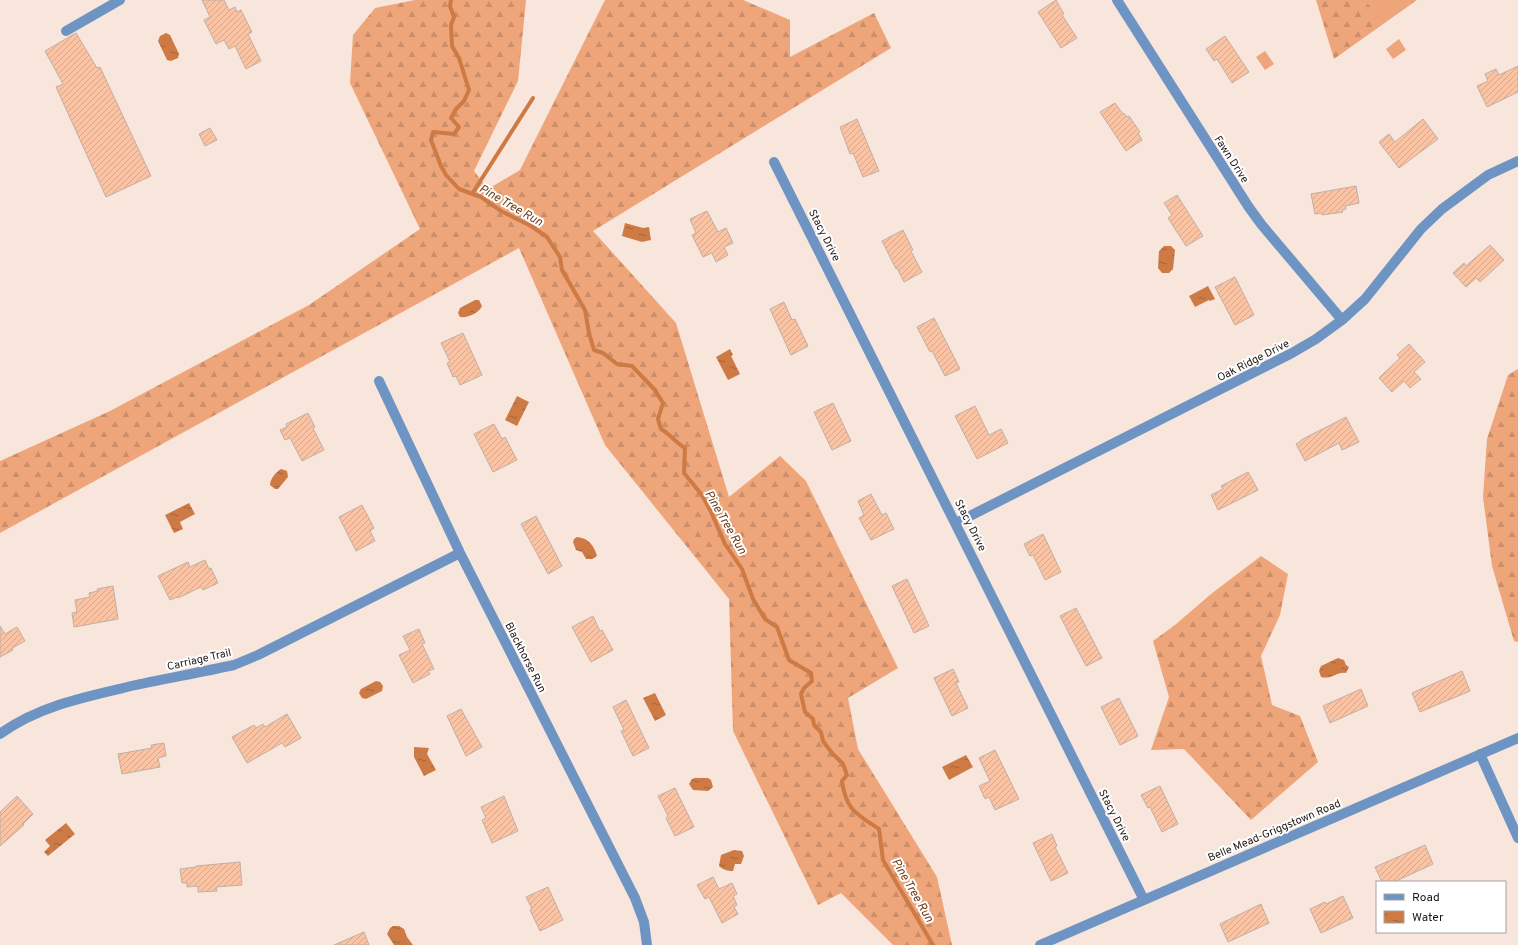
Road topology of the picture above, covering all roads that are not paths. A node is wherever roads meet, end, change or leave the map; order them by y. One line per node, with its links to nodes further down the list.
1 (120, 0): 3 (street)
2 (1117, 0): 6 (street, Fawn Drive)
3 (66, 31)
4 (1518, 161): 6 (street, Oak Ridge Drive)
5 (774, 162): 8 (street, Stacy Drive)
6 (1342, 320): 8 (street, Oak Ridge Drive)
7 (379, 381): 9 (street, Blackhorse Run)
8 (956, 523): 14 (street, Stacy Drive)
9 (460, 553): 10 (street, Carriage Trail); 15 (street, Blackhorse Run)
10 (0, 734)
11 (1518, 738): 12 (street, Belle Mead-Griggstown Road)
12 (1480, 754): 13 (street); 14 (street, Belle Mead-Griggstown Road)
13 (1518, 838)
14 (1144, 900): 16 (street, Belle Mead-Griggstown Road)
15 (647, 945)
16 (1040, 945)

